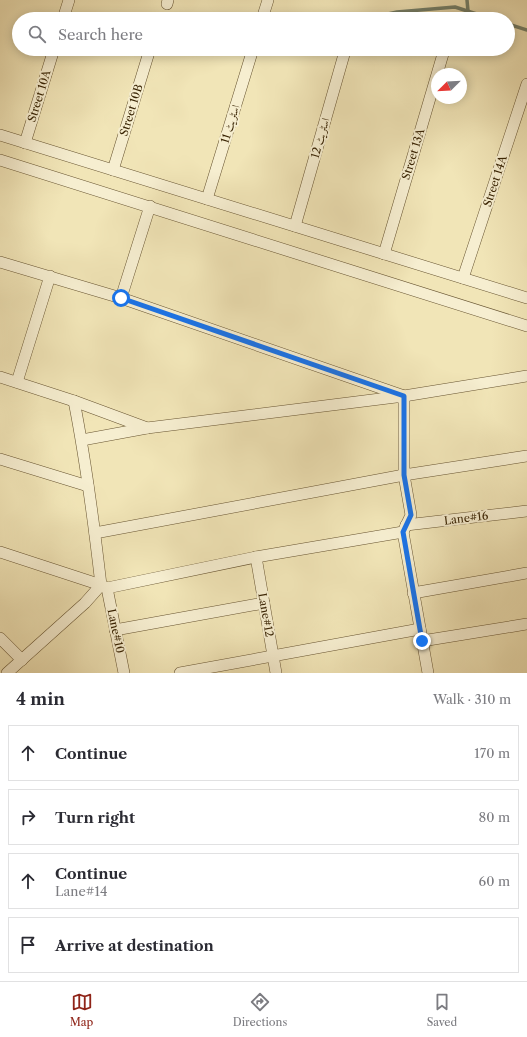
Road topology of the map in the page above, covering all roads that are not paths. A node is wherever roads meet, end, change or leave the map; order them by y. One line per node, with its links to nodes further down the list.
1 (69, 0): 3 (street)
2 (268, 0): 4 (street)
3 (65, 12)
4 (264, 12)
5 (52, 56): 12 (street, Street 10A)
6 (148, 56): 14 (street, Street 10B)
7 (251, 56): 15 (street, اسٹریٹ 11)
8 (344, 56): 17 (street, اسٹریٹ 12)
9 (442, 56): 18 (street, Street 13A)
10 (527, 84): 21 (street, Street 14A)
11 (0, 135): 12 (street)
12 (25, 143): 14 (street)
13 (0, 160): 16 (street)
14 (113, 170): 15 (street)
15 (207, 199): 17 (street)
16 (150, 206): 22 (street); 24 (street)
17 (295, 226): 18 (street)
18 (384, 254): 21 (street)
19 (0, 262): 20 (street)
20 (50, 276): 22 (street); 27 (street)
21 (463, 278): 23 (street)
22 (121, 298): 28 (street)
23 (527, 298)
24 (527, 326)
25 (527, 376): 28 (street)
26 (0, 377): 27 (street)
27 (17, 382): 29 (street)
28 (404, 396): 30 (street); 34 (street)
29 (74, 401): 30 (street); 31 (street, Lane#10)
30 (147, 428): 31 (street)
31 (82, 440): 35 (street, Lane#10)
32 (527, 456): 34 (street)
33 (0, 459): 35 (street)
34 (404, 475): 37 (street); 38 (street)
35 (88, 486): 38 (street, Lane#10)
36 (527, 511): 37 (street, Lane#16)
37 (404, 528): 40 (street, Lane#16); 43 (street)
38 (95, 533): 42 (street, Lane#10)
39 (0, 552): 42 (street)
40 (256, 557): 42 (street, Lane#16); 44 (street, Lane#12)
41 (527, 573): 43 (street)
42 (104, 587): 47 (street, Lane#10); 51 (street)
43 (413, 593): 46 (street)
44 (264, 603): 47 (street); 50 (street, Lane#12)
45 (527, 624): 49 (street)
46 (420, 629): 49 (street); 50 (street)
47 (115, 630): 53 (street, Lane#10)
48 (0, 638): 51 (street)
49 (422, 641): 56 (street)
50 (273, 656): 54 (street); 55 (street, Lane#12)
51 (22, 660): 52 (street)
52 (7, 673)
53 (124, 673)
54 (180, 673)
55 (276, 673)
56 (428, 673)

